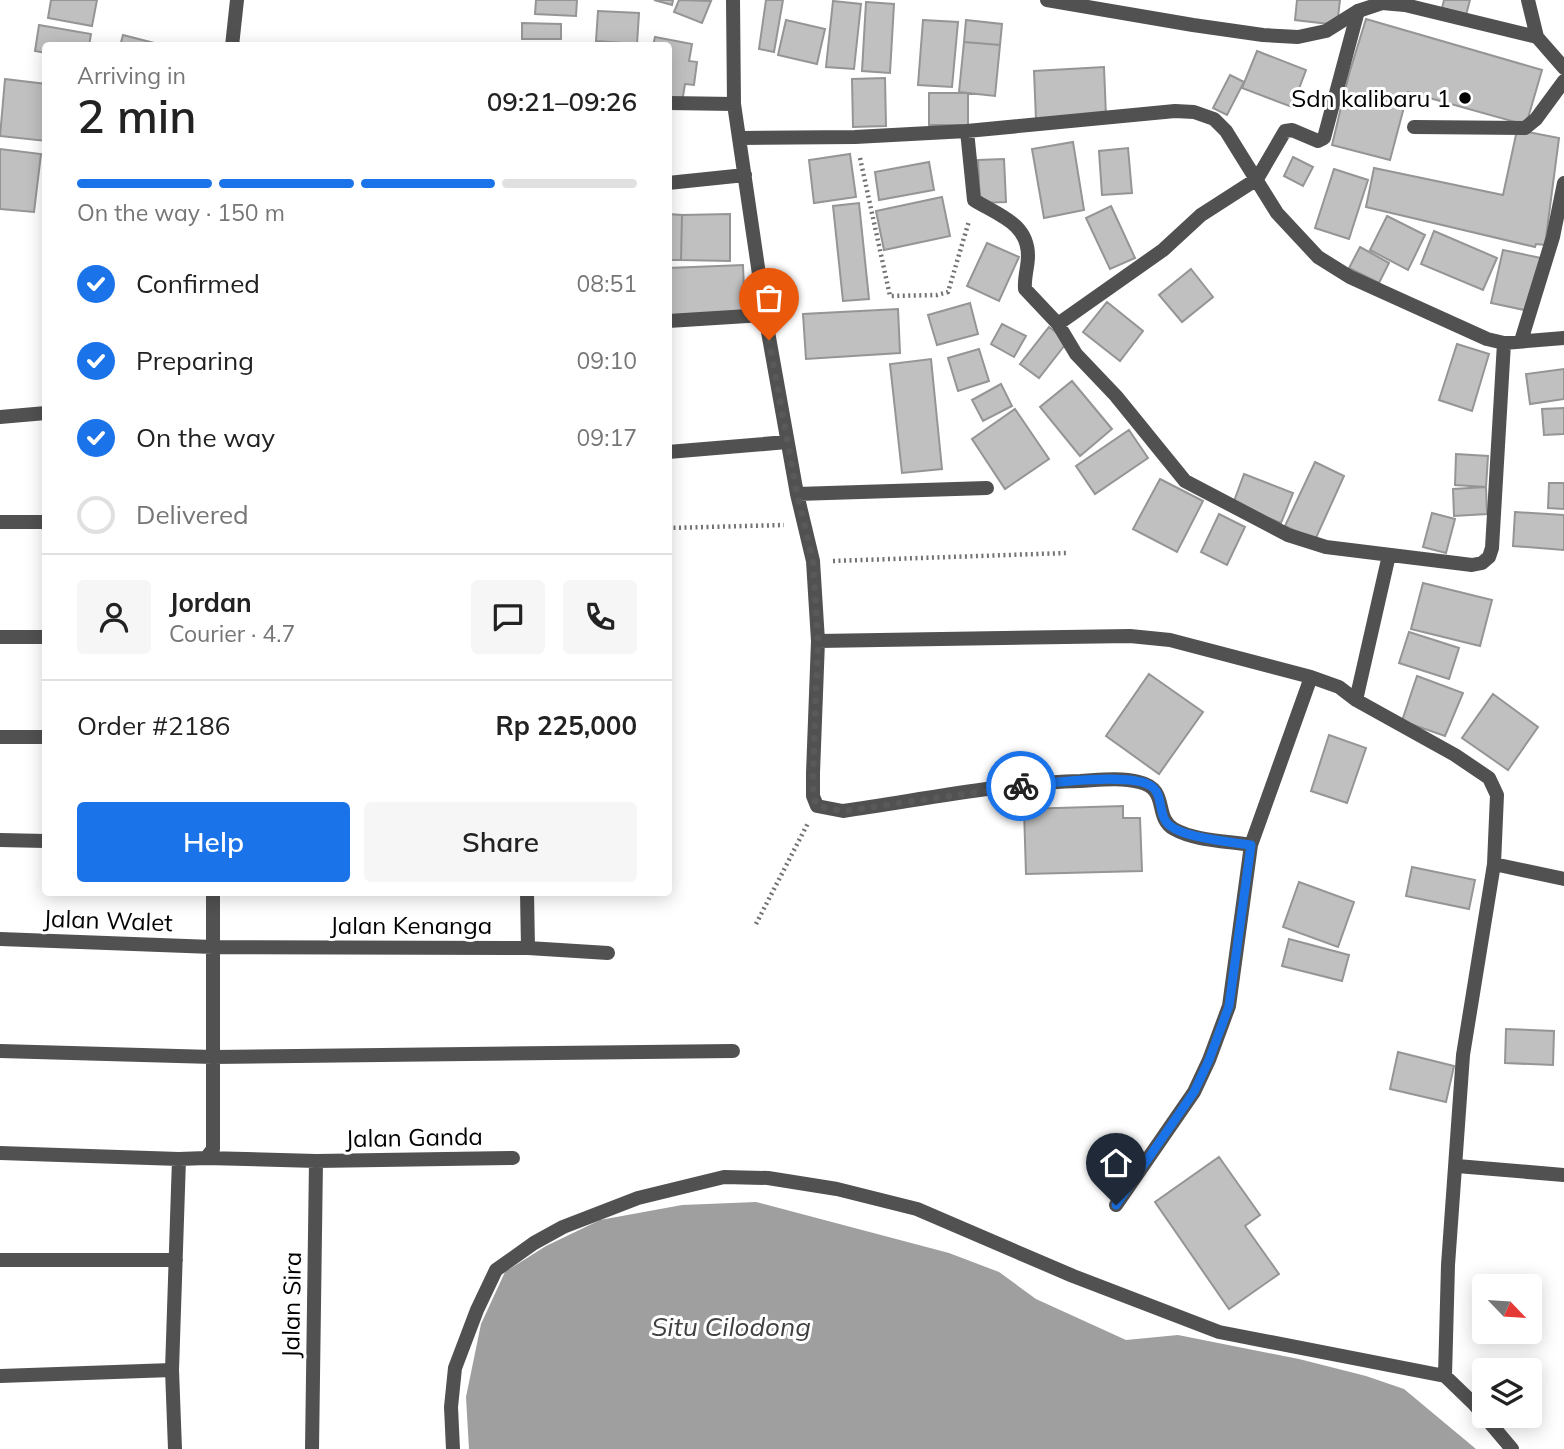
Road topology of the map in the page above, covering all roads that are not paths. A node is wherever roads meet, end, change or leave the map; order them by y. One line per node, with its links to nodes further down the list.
1 (237, 0): 7 (street)
2 (733, 0): 11 (street)
3 (1047, 0): 5 (street)
4 (1528, 0): 6 (street)
5 (1358, 11): 6 (street); 16 (street)
6 (1537, 37): 8 (street)
7 (232, 42)
8 (1564, 68)
9 (1564, 81): 12 (street)
10 (672, 103): 11 (street)
11 (734, 104): 14 (street)
12 (1414, 127)
13 (967, 131): 14 (street); 16 (street); 21 (street)
14 (740, 138): 15 (street)
15 (745, 174): 17 (street); 19 (street)
16 (1257, 179): 21 (street); 24 (street)
17 (672, 183)
18 (1564, 183): 23 (street)
19 (765, 315): 20 (street); 27 (street)
20 (672, 321)
21 (1058, 324): 33 (street)
22 (1564, 338): 23 (street)
23 (1521, 341): 24 (street)
24 (1504, 343): 33 (street)
25 (42, 413): 26 (street)
26 (0, 417)
27 (787, 442): 28 (street); 30 (street)
28 (672, 452)
29 (987, 488): 30 (street)
30 (797, 494): 36 (street)
31 (0, 522): 32 (street)
32 (42, 522)
33 (1389, 555): 38 (street)
34 (0, 637): 35 (street)
35 (42, 637)
36 (818, 641): 37 (street); 43 (street)
37 (1311, 677): 38 (street); 43 (street)
38 (1356, 700): 44 (street)
39 (0, 737): 40 (street)
40 (42, 737)
41 (0, 840): 42 (street)
42 (42, 841)
43 (1251, 845): 62 (street)
44 (1494, 864): 45 (street); 60 (street)
45 (1564, 879)
46 (213, 896): 49 (street)
47 (527, 896): 50 (street)
48 (0, 939): 49 (street, Jalan Walet)
49 (214, 947): 50 (street, Jalan Kenanga); 54 (street)
50 (527, 948): 51 (street, Jalan Kenanga)
51 (608, 953)
52 (733, 1051): 54 (street)
53 (0, 1052): 54 (street)
54 (213, 1057): 56 (street)
55 (0, 1153): 58 (street, Jalan Ganda)
56 (206, 1158): 58 (street, Jalan Ganda); 59 (street, Jalan Ganda)
57 (513, 1158): 59 (street, Jalan Ganda)
58 (180, 1159): 64 (street)
59 (316, 1161): 69 (street, Jalan Sira)
60 (1457, 1166): 61 (street); 67 (street)
61 (1564, 1175)
62 (1116, 1205)
63 (0, 1260): 64 (street)
64 (176, 1260): 65 (street)
65 (172, 1370): 66 (street); 68 (street)
66 (0, 1376)
67 (1445, 1376): 70 (street); 71 (street)
68 (174, 1449)
69 (312, 1449)
70 (453, 1449)
71 (1512, 1449)

